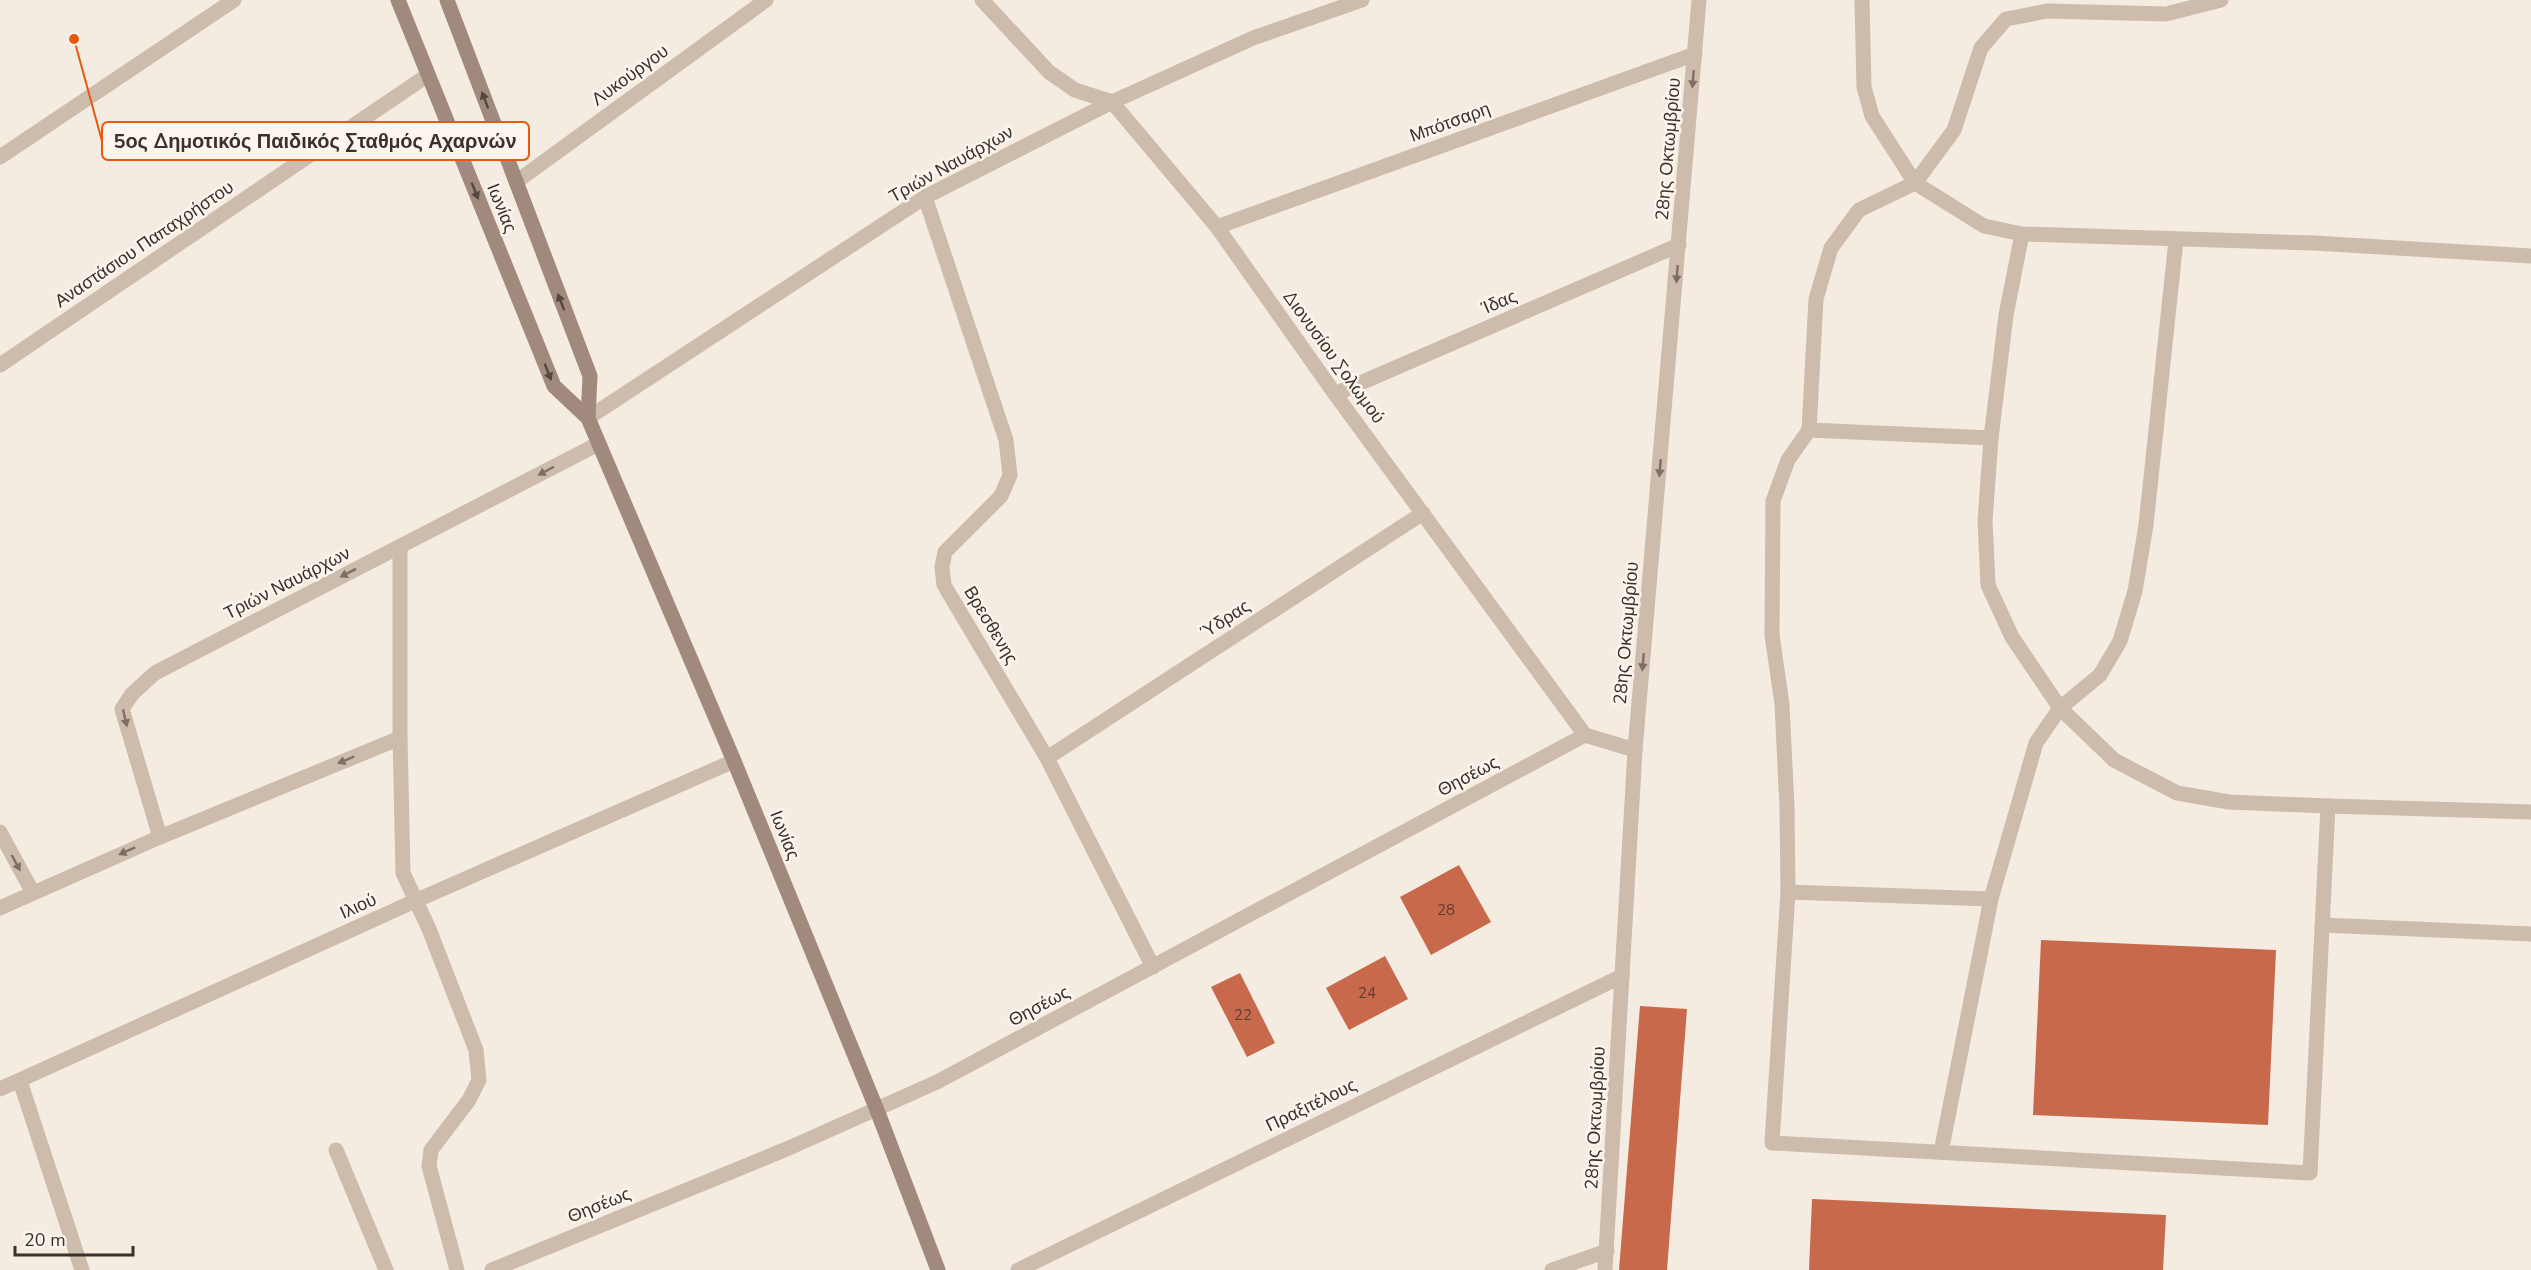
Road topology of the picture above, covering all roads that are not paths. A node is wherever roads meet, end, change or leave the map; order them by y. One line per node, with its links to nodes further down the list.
1 (234, 0): 13 (street)
2 (398, 0): 11 (main road, Ιωνίας)
3 (447, 0): 14 (main road, Ιωνίας, one-way to 3)
4 (766, 0): 14 (street, Λυκούργου)
5 (982, 0): 12 (street)
6 (1362, 0): 12 (street, Τριών Ναυάρχων)
7 (1699, 0): 10 (street, 28ης Οκτωμβρίου)
8 (1862, 0): 15 (street)
9 (2222, 0): 15 (street)
10 (1695, 54): 17 (street, Μπότσαρη); 20 (street, 28ης Οκτωμβρίου, one-way to 20)
11 (428, 75): 22 (street, Αναστάσιου Παπαχρήστου); 24 (main road, Ιωνίας, one-way to 24)
12 (1112, 102): 16 (street, Τριών Ναυάρχων); 17 (street, Διονυσίου Σολωμού)
13 (0, 157)
14 (516, 182): 24 (main road, Ιωνίας, one-way to 14)
15 (1915, 183): 18 (street); 25 (street)
16 (926, 197): 24 (street, Τριών Ναυάρχων); 34 (street, Βρεσθενης)
17 (1217, 227): 23 (street, Διονυσίου Σολωμού)
18 (2022, 234): 19 (street); 26 (street)
19 (2176, 240): 21 (street); 30 (street)
20 (1679, 245): 23 (street, Ίδας); 33 (street, 28ης Οκτωμβρίου, one-way to 33)
21 (2531, 256)
22 (0, 364)
23 (1335, 394): 28 (street, Διονυσίου Σολωμού)
24 (588, 418): 27 (main road, Ιωνίας)
25 (1809, 430): 26 (street); 40 (street)
26 (1991, 438): 30 (street)
27 (598, 444): 29 (street, Τριών Ναυάρχων, one-way to 29); 35 (main road, Ιωνίας)
28 (1423, 513): 31 (street, Διονυσίου Σολωμού); 34 (street, Ύδρας)
29 (400, 547): 32 (street); 39 (street, Τριών Ναυάρχων, one-way to 39)
30 (2060, 708): 36 (street); 42 (street)
31 (1585, 735): 33 (street); 47 (street, Θησέως)
32 (400, 738): 39 (street, one-way to 39); 43 (street)
33 (1635, 750): 48 (street, 28ης Οκτωμβρίου)
34 (1047, 758): 47 (street, Βρεσθενης)
35 (734, 761): 43 (street, Ιλιού); 51 (main road, Ιωνίας)
36 (2328, 806): 37 (street); 45 (street)
37 (2531, 812)
38 (0, 832): 41 (street, one-way to 41)
39 (160, 837): 41 (street, one-way to 41)
40 (1788, 892): 42 (street); 53 (street)
41 (33, 893): 44 (street)
42 (1991, 899): 53 (street)
43 (415, 901): 49 (street, Ιλιού); 57 (street)
44 (0, 908)
45 (2322, 925): 46 (street); 53 (street)
46 (2531, 934)
47 (1153, 967): 51 (street, Θησέως)
48 (1622, 976): 54 (street, 28ης Οκτωμβρίου); 60 (street, Πραξιτέλους)
49 (20, 1081): 50 (street, Ιλιού); 55 (street)
50 (0, 1089)
51 (877, 1110): 58 (street, Θησέως); 59 (main road, Ιωνίας)
52 (336, 1150): 56 (street)
53 (1941, 1152)
54 (1607, 1251): 61 (street); 62 (street, 28ης Οκτωμβρίου)
55 (82, 1270)
56 (386, 1270)
57 (456, 1270)
58 (492, 1270)
59 (938, 1270)
60 (1018, 1270)
61 (1552, 1270)
62 (1605, 1270)

